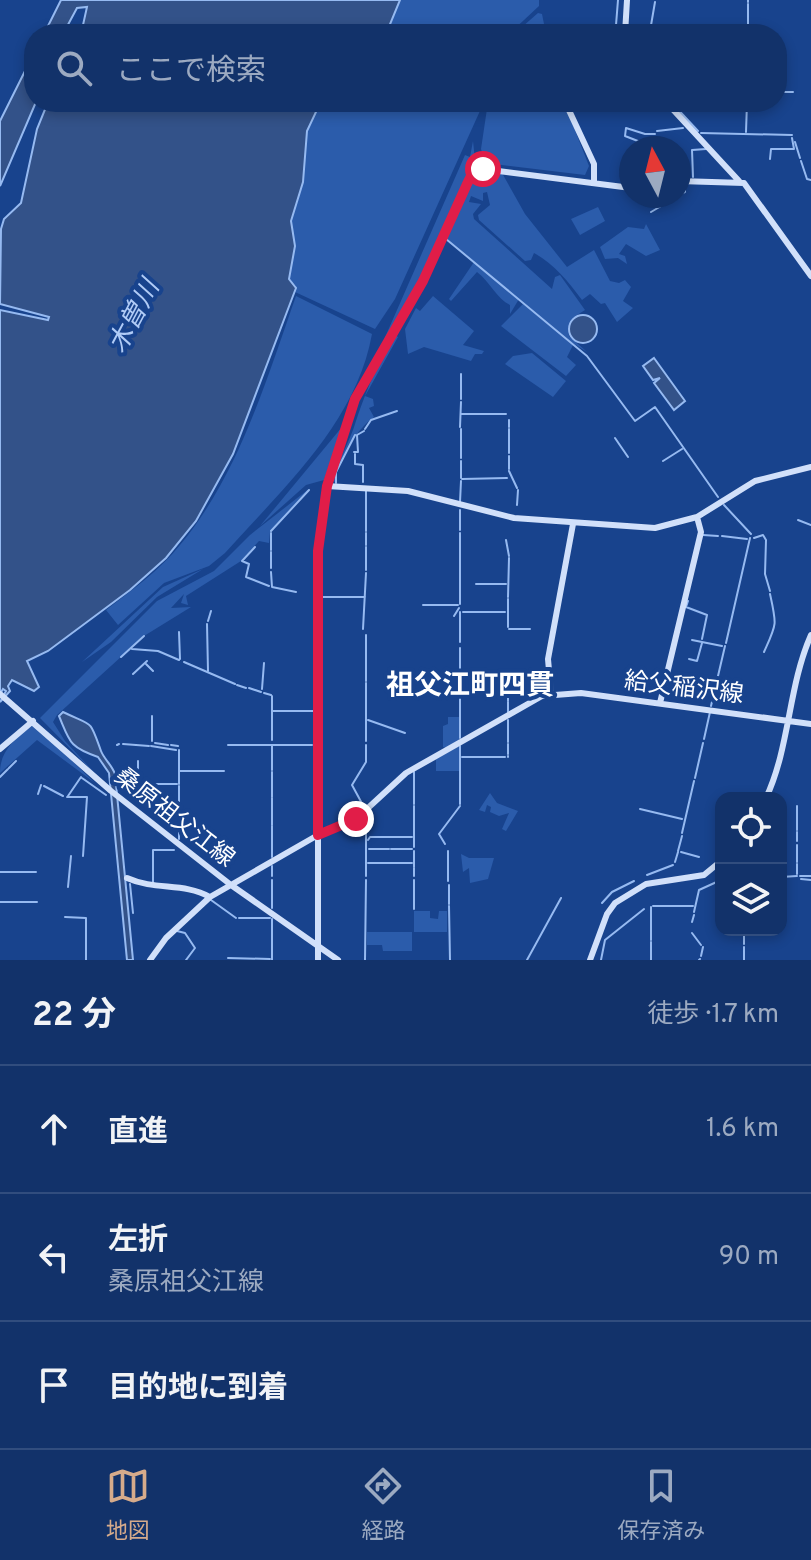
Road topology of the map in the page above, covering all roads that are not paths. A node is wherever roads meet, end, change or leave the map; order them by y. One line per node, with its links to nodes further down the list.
1 (627, 0): 2 (street)
2 (626, 24)
3 (570, 112): 7 (street)
4 (675, 112): 6 (street)
5 (691, 181): 6 (street)
6 (739, 181): 9 (street)
7 (594, 183): 8 (street); 11 (street)
8 (619, 186)
9 (811, 276)
10 (811, 467): 12 (street)
11 (327, 486): 13 (street); 23 (street)
12 (697, 517): 13 (street); 17 (street)
13 (573, 524): 15 (street)
14 (811, 635): 18 (street)
15 (551, 693): 17 (street, 給父稲沢線); 23 (street, 桑原祖父江線)
16 (0, 694): 19 (street, 桑原祖父江線)
17 (660, 703): 18 (street, 給父稲沢線)
18 (787, 718): 20 (street, 給父稲沢線); 22 (street)
19 (32, 720): 21 (street); 26 (street, 桑原祖父江線)
20 (811, 724)
21 (0, 749)
22 (768, 792)
23 (318, 835): 26 (street, 桑原祖父江線); 28 (street)
24 (717, 864): 32 (street)
25 (127, 878): 27 (street)
26 (231, 885): 27 (street); 28 (street)
27 (210, 897): 29 (street)
28 (318, 946): 30 (street); 31 (street)
29 (150, 960)
30 (318, 960)
31 (338, 960)
32 (590, 960)

